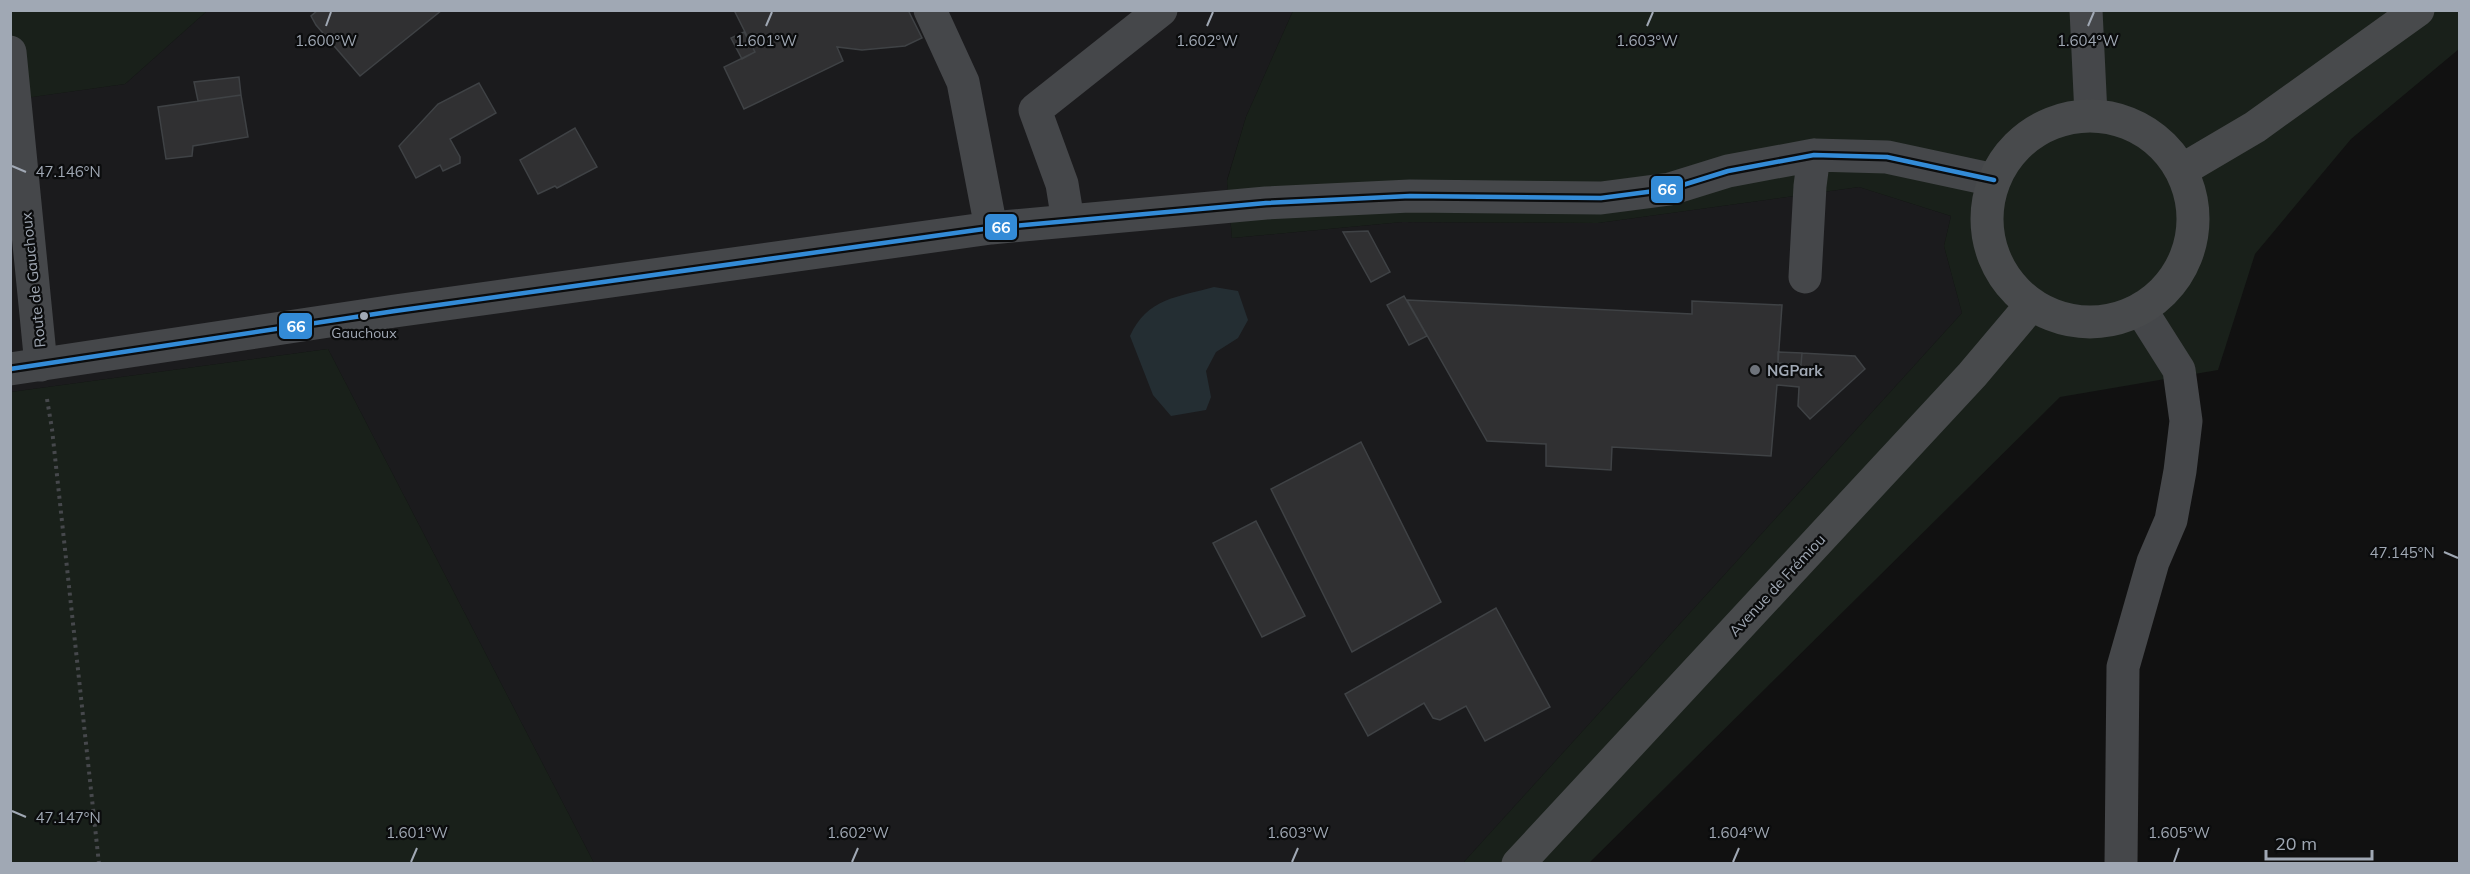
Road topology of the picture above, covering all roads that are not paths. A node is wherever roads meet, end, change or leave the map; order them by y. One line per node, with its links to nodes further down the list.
1 (930, 10): 11 (street)
2 (1161, 10): 10 (street)
3 (2086, 10): 6 (street)
4 (2418, 10): 8 (main road)
5 (10, 52): 15 (street, Route de Gauchoux)
6 (2091, 115): 8 (main road); 9 (main road)
7 (1814, 154): 9 (street); 10 (street); 12 (street)
8 (2182, 170): 14 (main road)
9 (1994, 180): 13 (main road)
10 (1068, 221): 11 (street)
11 (991, 228): 15 (street)
12 (1805, 277)
13 (2032, 304): 14 (main road); 16 (main road, Avenue de Frémiou)
14 (2141, 310): 17 (street)
15 (26, 367)
16 (1518, 864)
17 (2121, 864)

